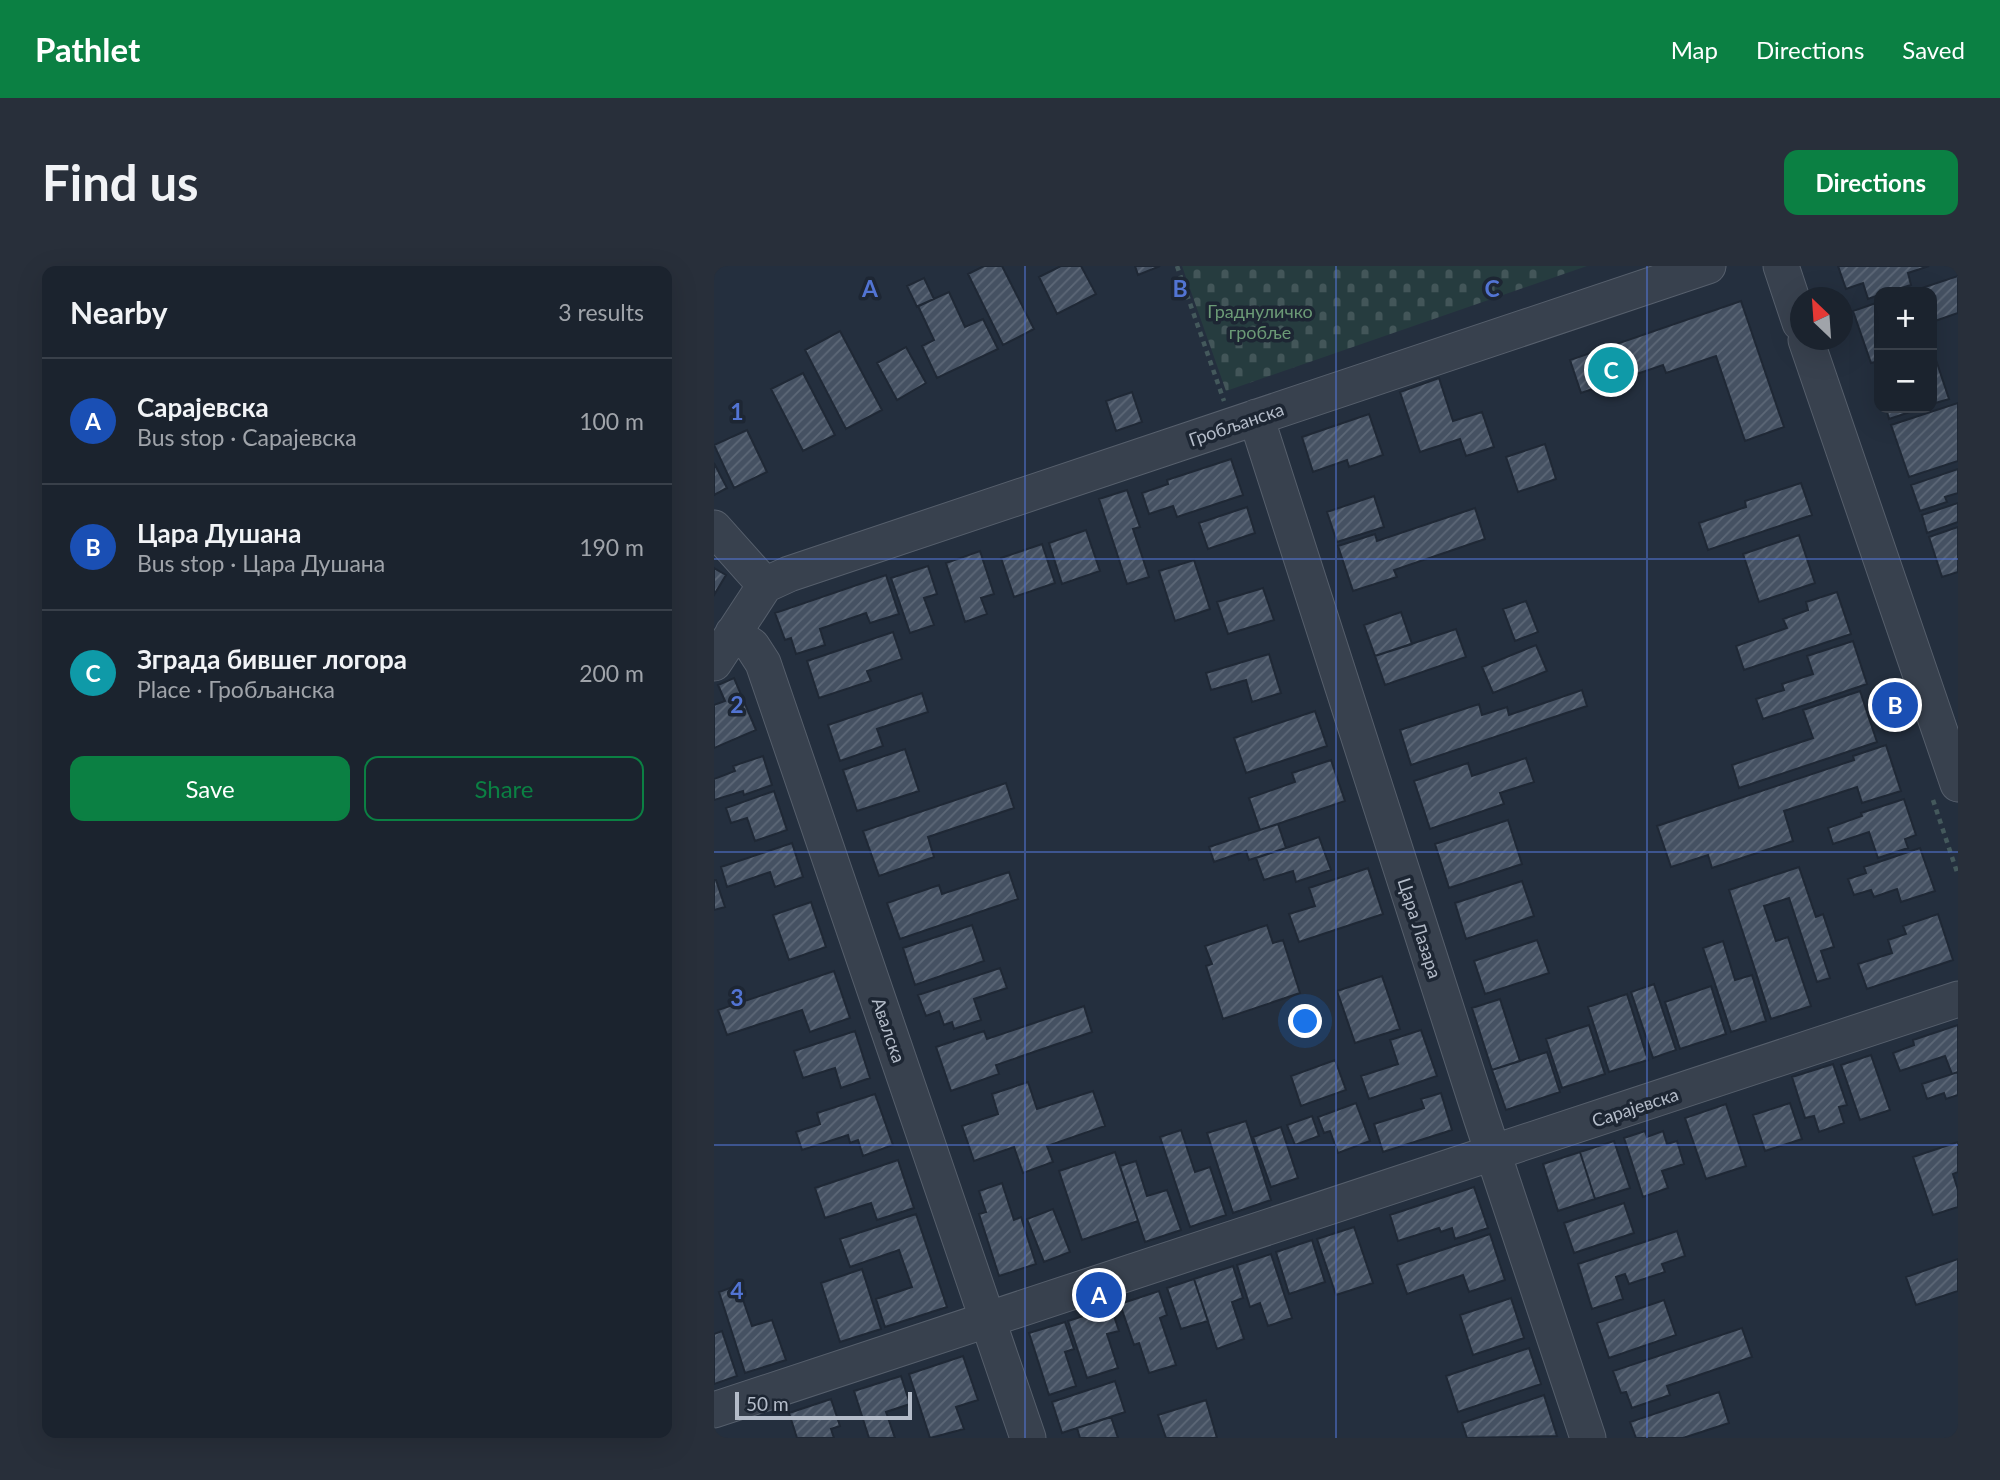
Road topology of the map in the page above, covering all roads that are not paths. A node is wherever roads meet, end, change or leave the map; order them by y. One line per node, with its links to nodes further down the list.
1 (1708, 266): 5 (street, Гробљанска)
2 (1781, 266): 3 (street)
3 (1790, 292)
4 (1809, 350): 10 (street)
5 (1245, 421): 7 (street, Гробљанска); 12 (street, Цара Лазара)
6 (714, 528): 7 (street)
7 (765, 585): 8 (street)
8 (733, 633): 9 (street); 13 (street, Авалска)
9 (714, 663)
10 (1958, 784)
11 (1958, 999): 12 (street, Сарајевска)
12 (1494, 1154): 13 (street, Сарајевска); 16 (street, Цара Лазара)
13 (989, 1320): 14 (street, Сарајевска); 15 (street, Авалска)
14 (714, 1410)
15 (1028, 1438)
16 (1588, 1438)

